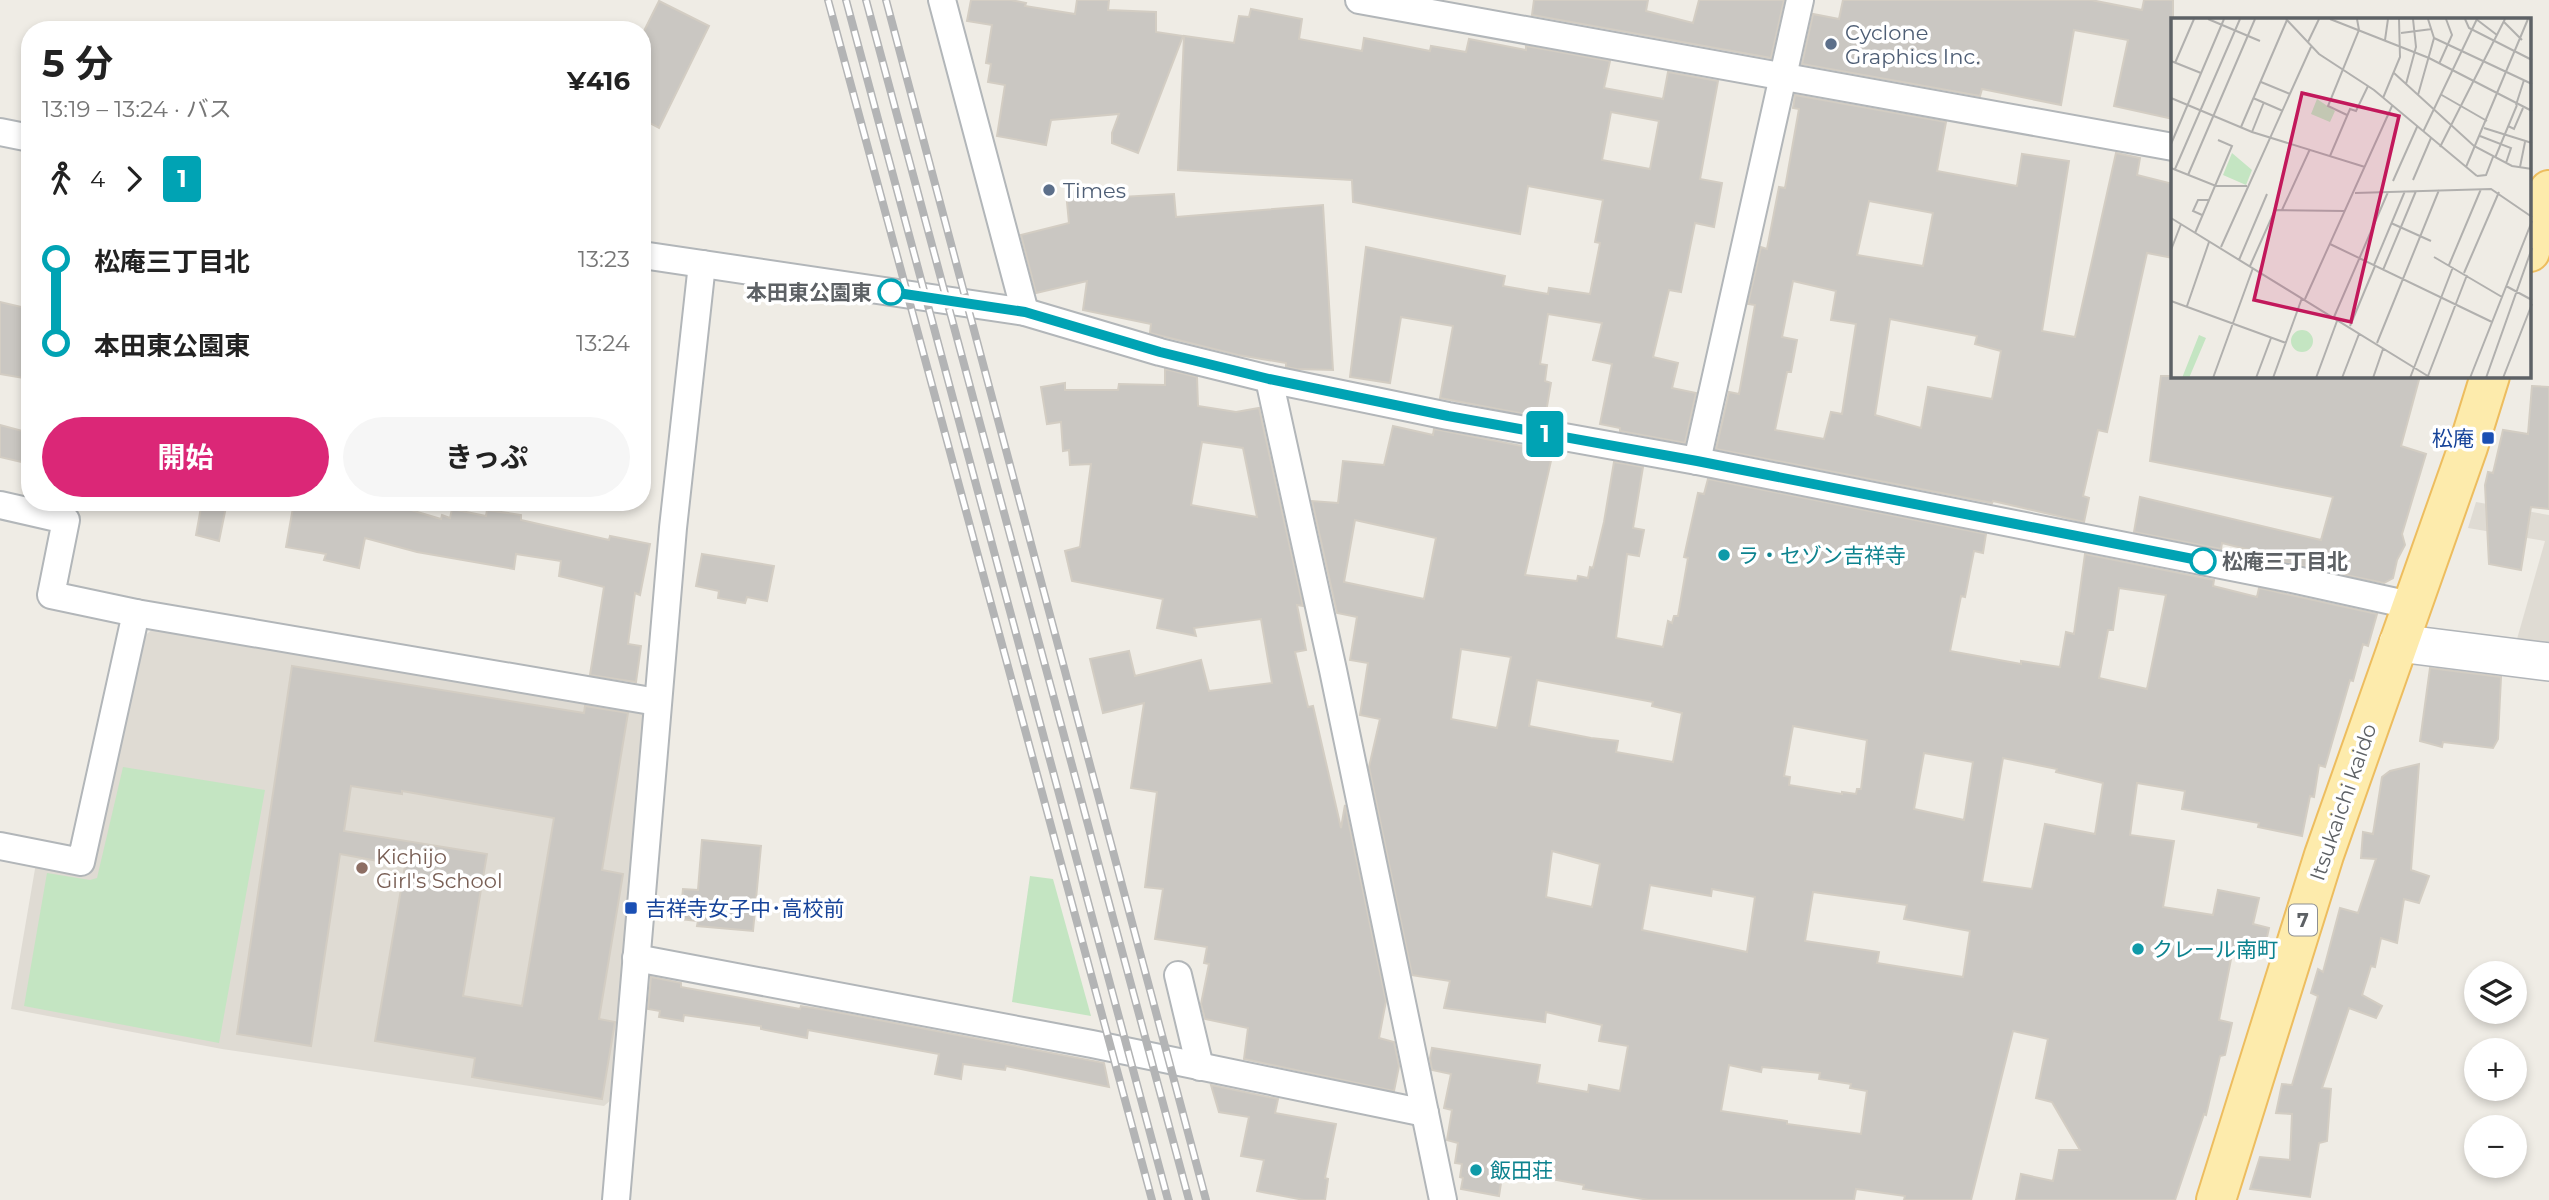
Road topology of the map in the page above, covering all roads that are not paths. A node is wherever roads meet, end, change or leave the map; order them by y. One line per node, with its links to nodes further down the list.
1 (942, 0): 12 (street)
2 (1359, 0): 4 (street)
3 (1800, 0): 4 (street)
4 (1783, 77): 7 (street); 15 (street)
5 (0, 132): 6 (street)
6 (21, 136)
7 (2171, 148)
8 (2540, 206): 9 (main road)
9 (2532, 242)
10 (651, 256): 11 (street)
11 (702, 264): 12 (street); 23 (street)
12 (1025, 312): 14 (street)
13 (2489, 378): 19 (main road, 7)
14 (1269, 379): 15 (street); 28 (street)
15 (1697, 461): 19 (street)
16 (0, 506): 17 (street)
17 (21, 510)
18 (24, 511): 20 (street)
19 (2410, 605): 21 (main road, Itsukaichi kaido / 7)
20 (136, 613): 23 (street); 24 (street)
21 (2398, 643): 22 (street); 31 (main road, Itsukaichi kaido / 7)
22 (2549, 663)
23 (657, 702): 25 (street)
24 (0, 846)
25 (636, 958): 27 (street); 29 (street)
26 (1178, 975): 27 (street)
27 (1200, 1067): 28 (street)
28 (1425, 1113): 30 (street)
29 (616, 1200)
30 (1443, 1200)
31 (2216, 1200)

